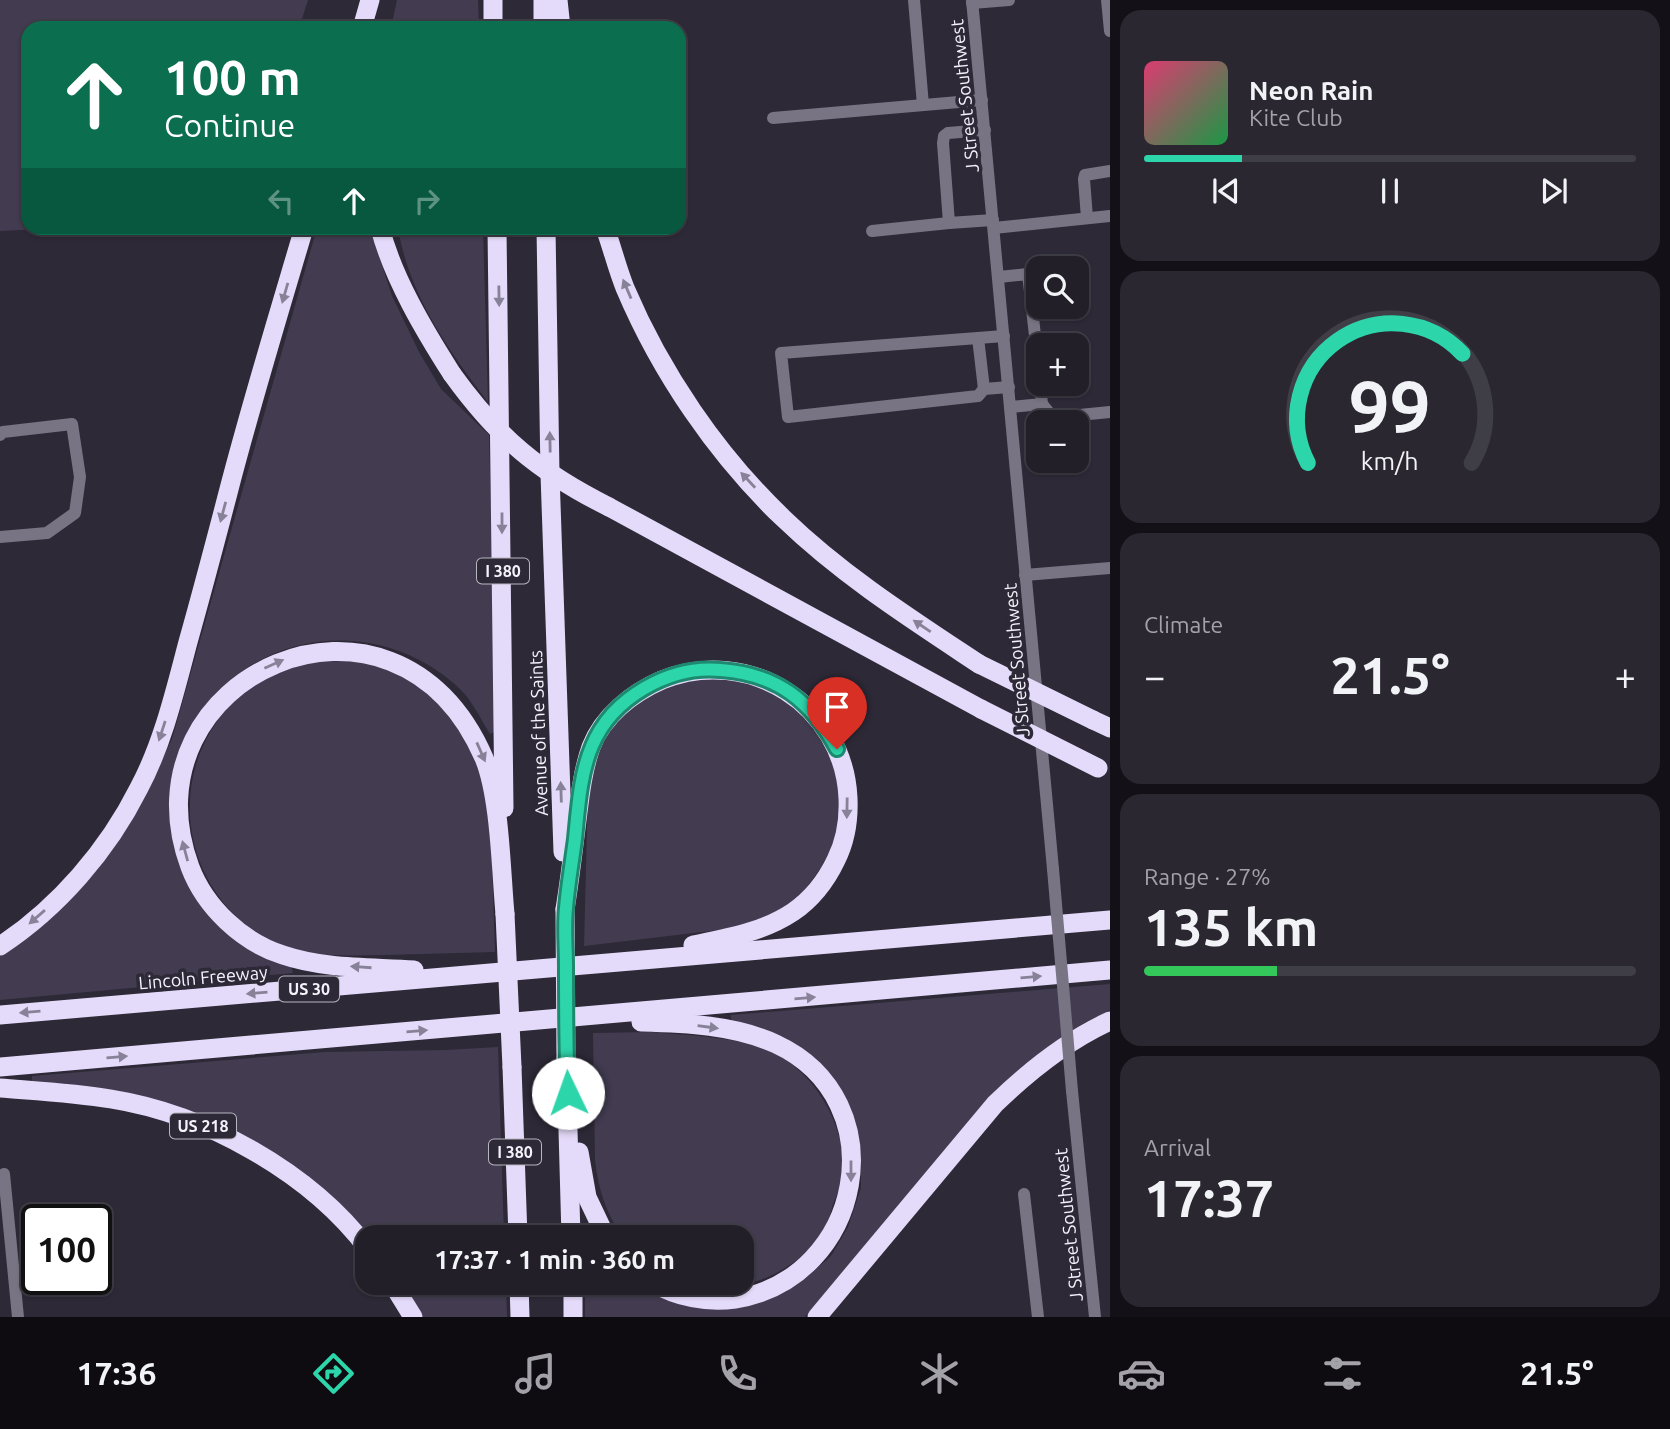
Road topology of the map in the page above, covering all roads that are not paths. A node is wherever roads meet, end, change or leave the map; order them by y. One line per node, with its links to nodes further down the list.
1 (370, 0): 10 (highway)
2 (383, 0): 11 (highway)
3 (493, 0): 12 (highway)
4 (543, 0): 13 (highway)
5 (558, 0): 14 (highway)
6 (914, 0): 17 (street)
7 (1009, 0): 9 (street)
8 (1107, 0): 15 (street)
9 (972, 2): 16 (street, J Street Southwest)
10 (364, 21)
11 (378, 21)
12 (493, 21)
13 (543, 21)
14 (560, 21)
15 (1110, 32)
16 (982, 100): 17 (street); 19 (street, J Street Southwest)
17 (923, 105): 18 (street)
18 (773, 118)
19 (985, 130): 23 (street); 24 (street, J Street Southwest)
20 (1110, 171): 22 (street)
21 (1110, 216): 22 (street)
22 (1087, 218): 24 (street)
23 (949, 223): 24 (street); 25 (street)
24 (994, 224): 31 (street, J Street Southwest)
25 (872, 231)
26 (302, 235): 50 (highway, one-way to 50)
27 (382, 235): 46 (highway, bridge)
28 (497, 235): 48 (highway, Avenue of the Saints / I 380, one-way to 48)
29 (546, 235): 47 (highway, Avenue of the Saints / I 380, one-way to 29)
30 (607, 235): 45 (highway, one-way to 30, bridge)
31 (999, 277): 32 (street); 33 (street, J Street Southwest)
32 (1035, 333)
33 (1004, 336): 34 (street); 35 (street, J Street Southwest)
34 (978, 338): 36 (street); 36 (street)
35 (1009, 387): 36 (street); 39 (street, J Street Southwest)
36 (984, 389)
37 (1041, 396): 38 (street)
38 (1042, 404): 39 (street); 40 (street)
39 (1010, 407): 44 (street, J Street Southwest)
40 (1110, 412)
41 (0, 435): 42 (street)
42 (0, 537)
43 (1110, 568): 44 (street)
44 (1025, 575): 78 (street, J Street Southwest, bridge)
45 (1101, 724)
46 (1104, 772)
47 (565, 909): 51 (highway, one-way to 51); 59 (highway, Avenue of the Saints / I 380, bridge)
48 (505, 914): 53 (highway, one-way to 48); 62 (highway, Avenue of the Saints / I 380, bridge)
49 (1110, 920): 51 (highway, US 30)
50 (0, 946)
51 (618, 962): 53 (highway, Lincoln Freeway / US 30)
52 (1110, 970): 55 (highway, one-way to 52)
53 (478, 975): 54 (highway, Lincoln Freeway / US 30, one-way to 54)
54 (0, 1015)
55 (542, 1021): 57 (highway, one-way to 55); 70 (highway, one-way to 70)
56 (1110, 1021): 76 (highway)
57 (0, 1067)
58 (0, 1088): 65 (highway, US 218)
59 (568, 1093): 63 (highway, Avenue of the Saints / I 380); 64 (highway)
60 (4, 1174): 72 (street)
61 (1024, 1194): 77 (street)
62 (518, 1225)
63 (571, 1225)
64 (600, 1225)
65 (355, 1235)
66 (399, 1295): 73 (highway)
67 (519, 1295): 74 (highway)
68 (573, 1295): 75 (highway)
69 (683, 1295): 71 (highway, one-way to 69)
70 (754, 1295)
71 (754, 1295)
72 (18, 1317)
73 (413, 1317)
74 (520, 1317)
75 (573, 1317)
76 (817, 1317)
77 (1038, 1317)
78 (1095, 1317)

